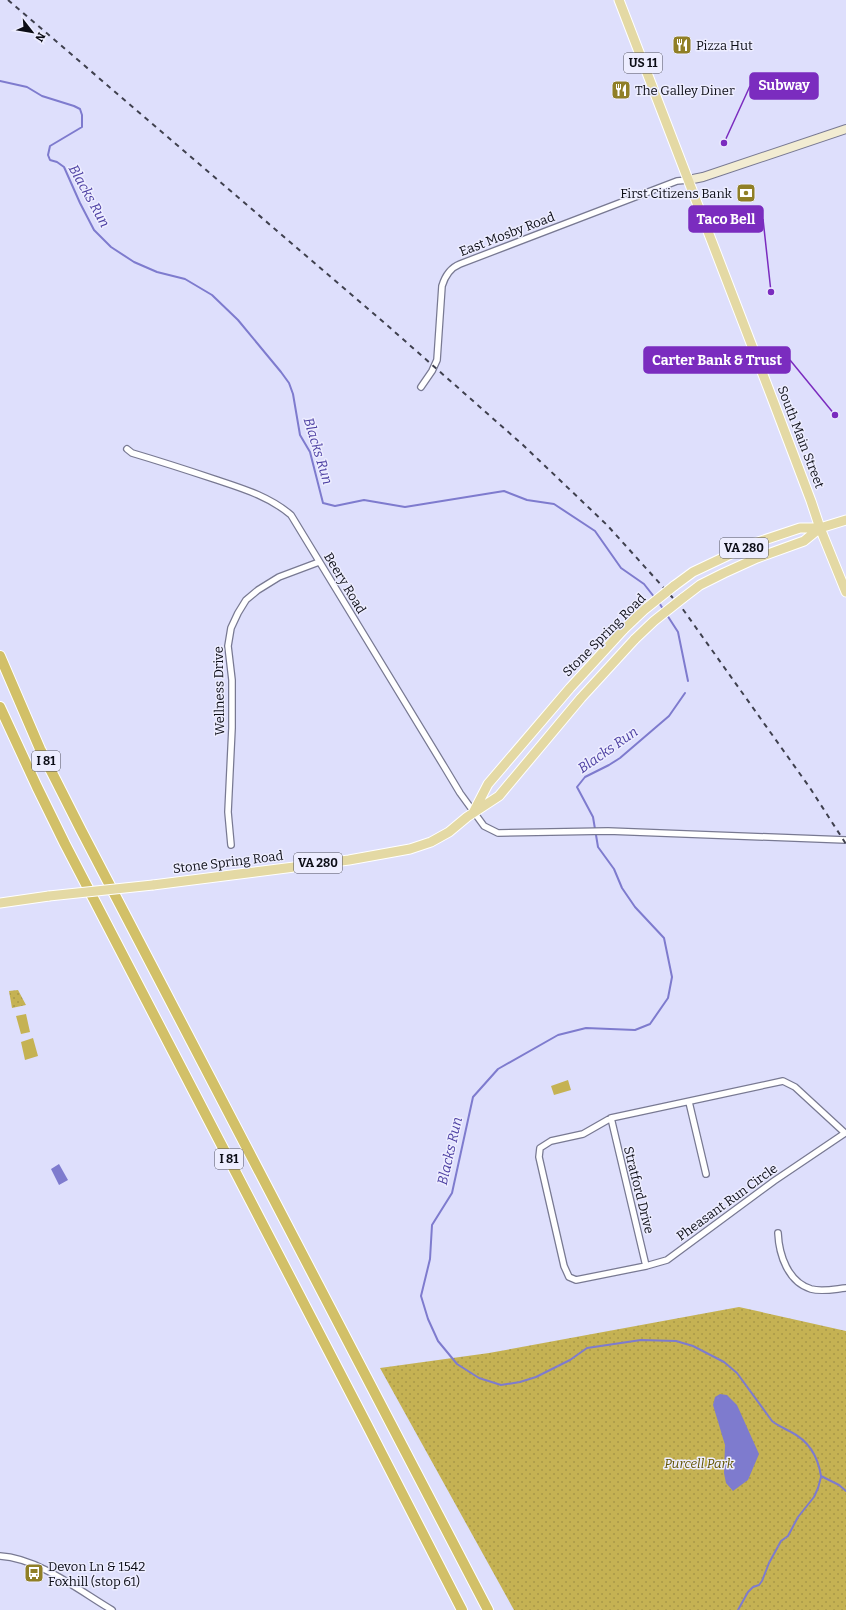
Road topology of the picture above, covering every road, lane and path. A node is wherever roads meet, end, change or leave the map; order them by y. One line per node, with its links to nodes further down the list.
1 (619, 0): 3 (main road, South Main Street / US 11)
2 (846, 129): 3 (main road)
3 (688, 180): 4 (street, East Mosby Road); 7 (main road, South Main Street / US 11)
4 (421, 387)
5 (127, 449): 8 (street, Beery Road)
6 (846, 520): 7 (main road, Stone Spring Road / VA 280)
7 (820, 528): 9 (main road, South Main Street / US 11); 12 (main road, Stone Spring Road / VA 280, bridge); 12 (main road, Stone Spring Road / VA 280, bridge)
8 (319, 562): 12 (street, Beery Road); 14 (street, Wellness Drive)
9 (846, 592)
10 (0, 656): 26 (highway, I 81)
11 (0, 707): 25 (highway, I 81)
12 (474, 812): 13 (street); 15 (main road, Stone Spring Road / VA 280, bridge)
13 (846, 840)
14 (231, 845)
15 (0, 903)
16 (689, 1102): 17 (street, Pheasant Run Circle); 18 (street, Pheasant Run Circle); 19 (street)
17 (611, 1118): 21 (street, Stratford Drive); 21 (street, Pheasant Run Circle)
18 (846, 1133): 21 (street, Pheasant Run Circle)
19 (706, 1174)
20 (778, 1233): 22 (street)
21 (646, 1266)
22 (846, 1288)
23 (0, 1556): 24 (street)
24 (112, 1610)
25 (462, 1610)
26 (488, 1610)

